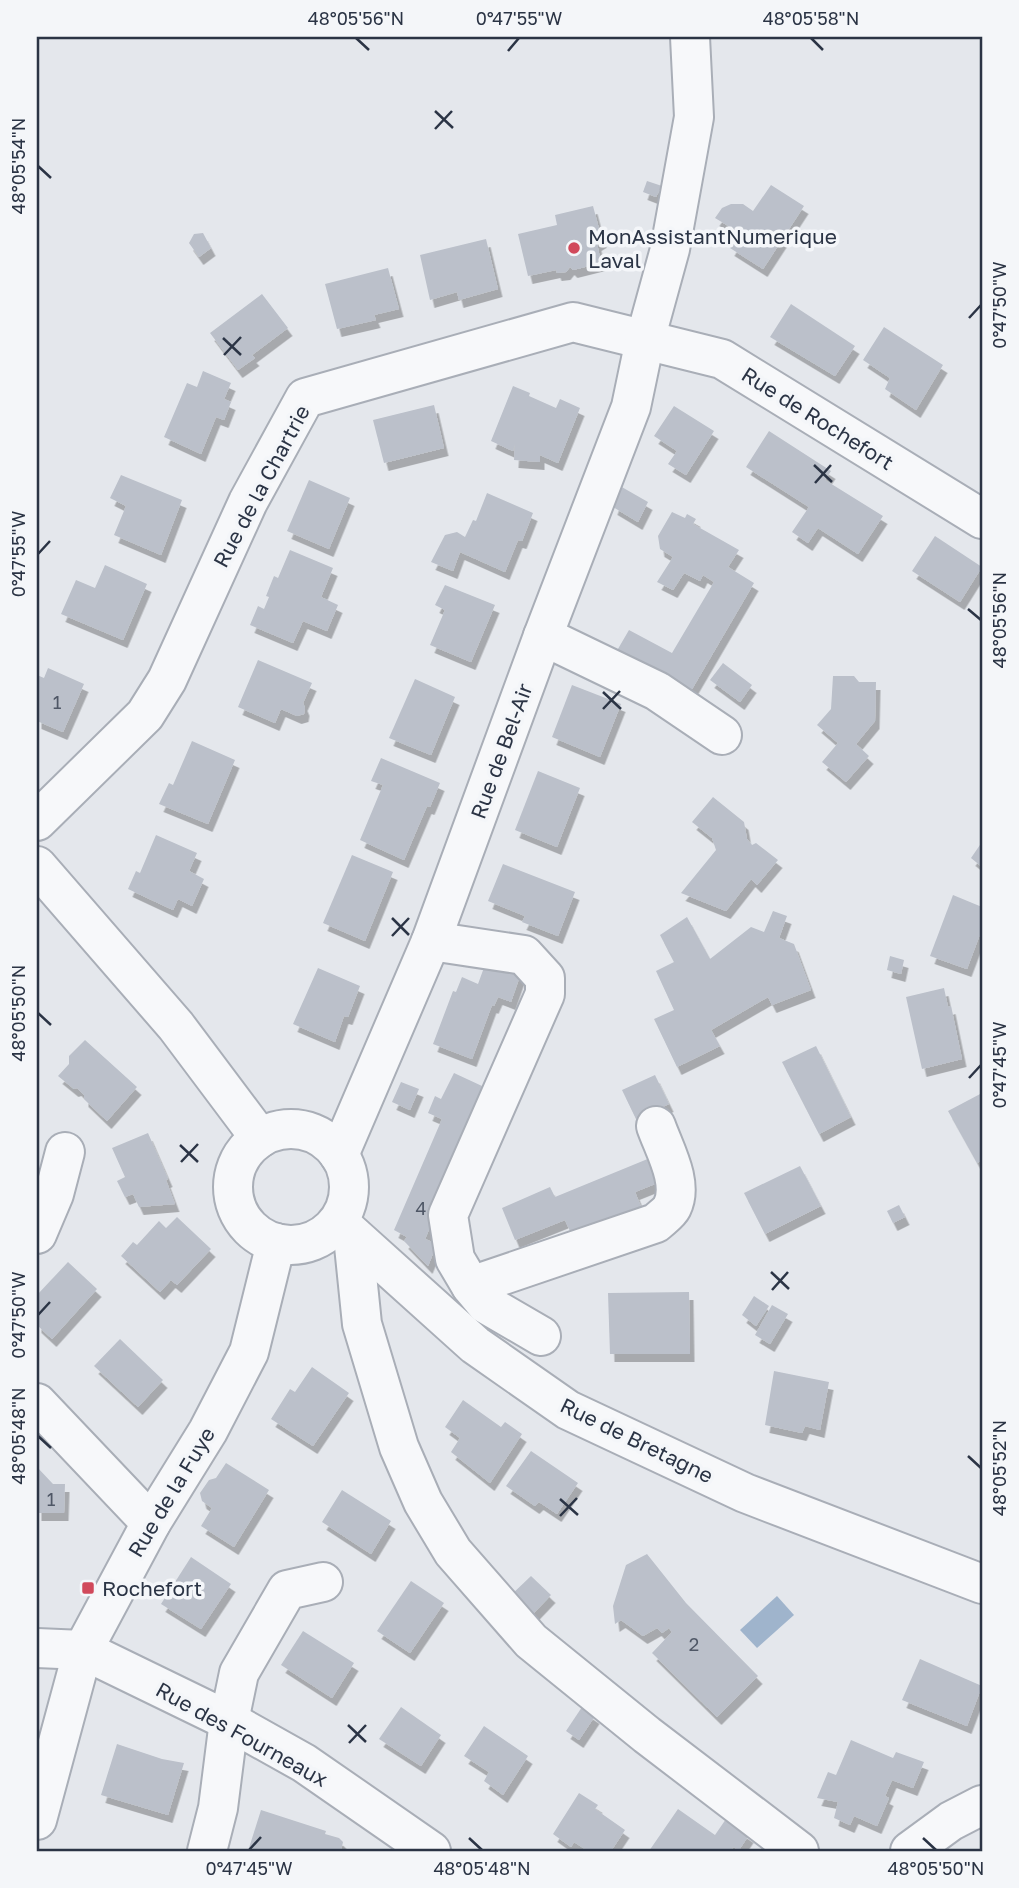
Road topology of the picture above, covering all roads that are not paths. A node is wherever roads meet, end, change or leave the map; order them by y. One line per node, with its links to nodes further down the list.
1 (690, 37): 2 (street, Rue de Bel-Air)
2 (645, 340): 3 (street, Rue de Rochefort); 4 (street, Rue de Bel-Air); 6 (street, Rue de la Chartrie)
3 (982, 519)
4 (543, 636): 5 (street); 8 (street, Rue de Bel-Air)
5 (722, 735)
6 (37, 821)
7 (37, 866): 10 (street)
8 (431, 941): 12 (street, Rue de Bel-Air); 16 (street)
9 (656, 1126): 16 (street)
10 (260, 1138): 12 (street); 15 (street)
11 (65, 1152): 14 (street)
12 (339, 1155): 13 (street)
13 (345, 1229): 15 (street); 21 (street, Rue de Bretagne); 29 (street)
14 (37, 1234)
15 (276, 1243): 19 (street, Rue de la Fuye)
16 (471, 1286): 17 (street)
17 (541, 1336)
18 (37, 1403): 19 (street)
19 (150, 1523): 23 (street, Rue de la Fuye)
20 (323, 1582): 24 (street)
21 (982, 1584)
22 (37, 1648): 23 (street)
23 (82, 1650): 24 (street, Rue des Fourneaux); 26 (street, Rue de la Fuye)
24 (229, 1721): 27 (street); 28 (street, Rue des Fourneaux)
25 (982, 1805): 30 (street)
26 (37, 1820)
27 (207, 1851)
28 (431, 1851)
29 (799, 1851)
30 (910, 1851)

